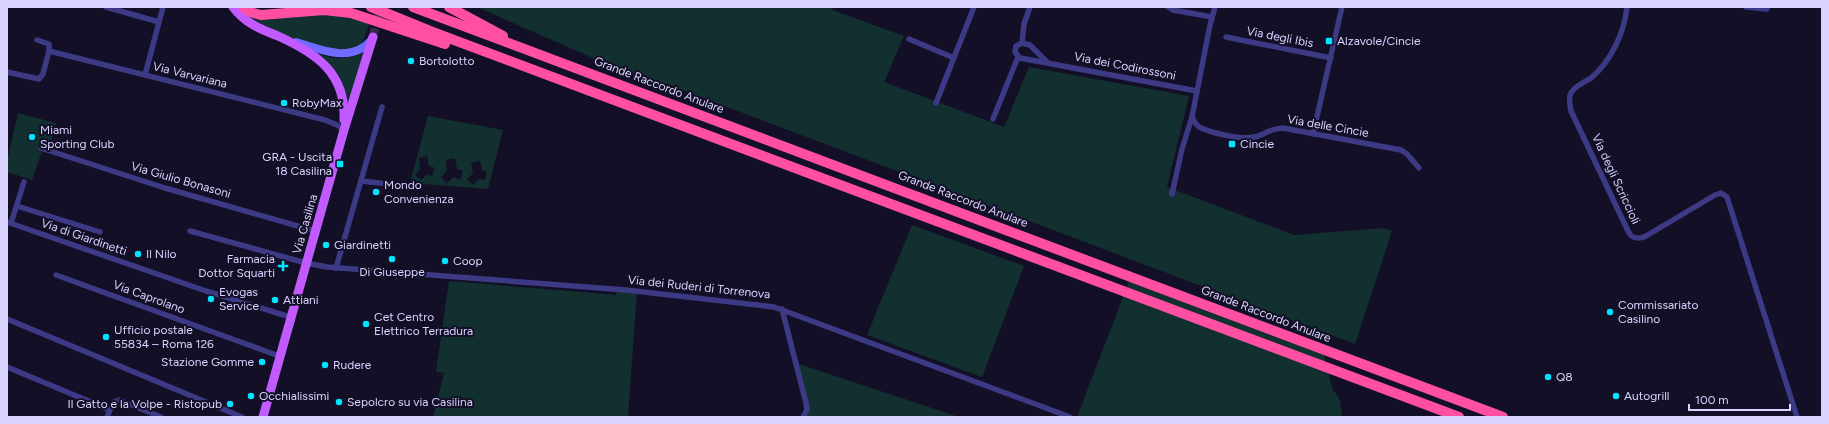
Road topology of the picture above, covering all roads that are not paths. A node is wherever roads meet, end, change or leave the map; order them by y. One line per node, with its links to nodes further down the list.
1 (106, 7): 17 (street)
2 (163, 7): 17 (street)
3 (233, 7): 18 (main road, Via Casilina)
4 (243, 7): 31 (highway)
5 (371, 7): 31 (highway)
6 (412, 7): 24 (highway, Grande Raccordo Anulare)
7 (449, 7): 24 (highway)
8 (974, 7): 27 (street)
9 (1030, 7): 23 (street)
10 (1168, 7): 16 (street)
11 (1215, 7): 16 (street)
12 (1342, 7): 28 (street)
13 (1627, 7): 68 (street, Via degli Scriccioli)
14 (1746, 7): 15 (street)
15 (1767, 10)
16 (1212, 17): 33 (street)
17 (159, 22): 32 (street)
18 (280, 37): 19 (main road); 38 (main road, Via Casilina)
19 (373, 37): 38 (main road, Via Casilina)
20 (1226, 37): 28 (street, Via degli Ibis)
21 (909, 39): 27 (street)
22 (37, 40): 25 (street, Via Varvariana)
23 (1022, 43): 26 (street); 29 (street)
24 (523, 48): 67 (highway, Grande Raccordo Anulare)
25 (49, 51): 30 (street); 32 (street, Via Varvariana)
26 (1018, 57): 29 (street, Via dei Codirossoni); 37 (street)
27 (954, 58): 34 (street)
28 (1331, 58): 39 (street)
29 (1048, 63): 33 (street, Via dei Codirossoni)
30 (7, 72)
31 (544, 74): 66 (highway)
32 (145, 75): 38 (street, Via Varvariana)
33 (1197, 91): 36 (street)
34 (936, 103)
35 (382, 107): 42 (street)
36 (1192, 117): 39 (street, Via delle Cincie); 45 (street)
37 (993, 119)
38 (344, 130): 49 (main road, Via Casilina)
39 (1314, 134): 41 (street, Via delle Cincie)
40 (41, 148): 49 (street, Via Giulio Bonasoni)
41 (1419, 168)
42 (361, 181): 44 (street); 52 (street)
43 (24, 182): 46 (street)
44 (398, 185)
45 (1172, 194)
46 (17, 206): 47 (street); 50 (street)
47 (9, 223): 55 (street, Via di Giardinetti)
48 (190, 231): 51 (street, Via dei Ruderi di Torrenova)
49 (315, 231): 51 (main road, Via Casilina)
50 (100, 232)
51 (306, 264): 52 (street, Via dei Ruderi di Torrenova); 55 (main road, Via Casilina)
52 (336, 268): 54 (street, Via dei Ruderi di Torrenova)
53 (56, 275): 57 (street, Via Caprolano)
54 (782, 308): 64 (street); 65 (street, Via dei Ruderi di Torrenova)
55 (290, 317): 57 (main road, Via Casilina)
56 (7, 319): 62 (street)
57 (279, 356): 63 (main road, Via Casilina)
58 (7, 367): 59 (street)
59 (110, 410): 60 (street); 61 (street)
60 (107, 417)
61 (161, 417)
62 (242, 417)
63 (263, 417)
64 (803, 417)
65 (1070, 417)
66 (1458, 417)
67 (1503, 417)
68 (1797, 417)

